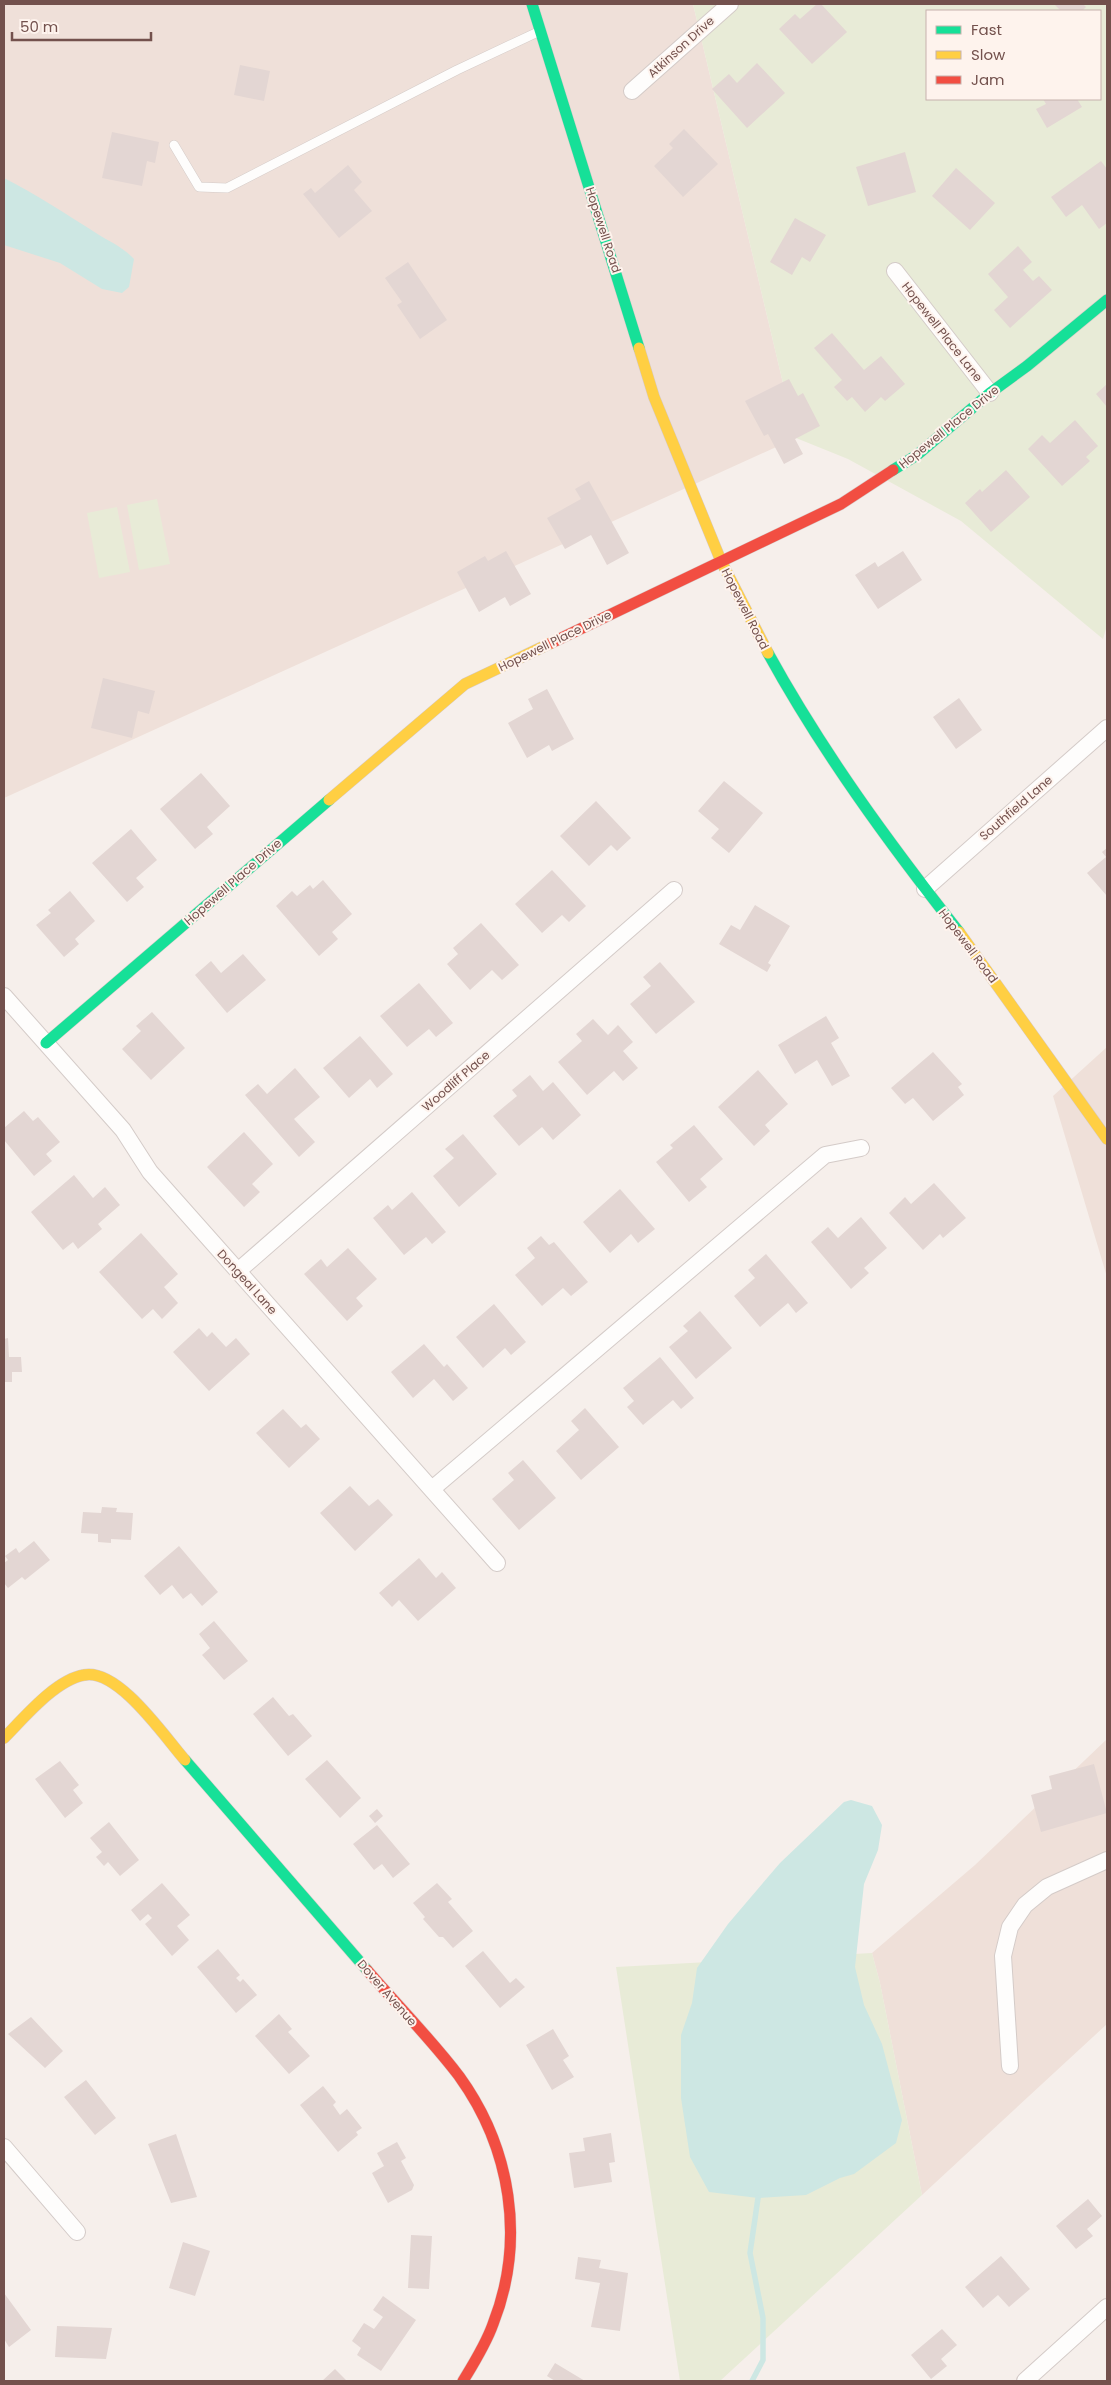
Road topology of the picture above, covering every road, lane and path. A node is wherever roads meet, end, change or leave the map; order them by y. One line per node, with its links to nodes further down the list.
1 (532, 4): 3 (street, Hopewell Road)
2 (730, 4): 4 (street, Atkinson Drive)
3 (540, 31): 5 (lane); 9 (street, Hopewell Road)
4 (632, 91)
5 (174, 145)
6 (894, 271): 8 (street, Hopewell Place Lane)
7 (1107, 300): 8 (street, Hopewell Place Drive)
8 (990, 393): 9 (street, Hopewell Place Drive)
9 (721, 561): 11 (street, Hopewell Road); 14 (street, Hopewell Place Drive)
10 (1107, 728): 11 (street, Southfield Lane)
11 (925, 888): 15 (street, Hopewell Road)
12 (674, 890): 17 (street, Woodliff Place)
13 (4, 996): 14 (street, Dongeal Lane)
14 (46, 1043): 17 (street, Dongeal Lane)
15 (1107, 1139)
16 (861, 1148): 18 (street)
17 (238, 1271): 18 (street, Dongeal Lane)
18 (432, 1489): 19 (street, Dongeal Lane)
19 (497, 1563)
20 (4, 1738): 26 (street, Dover Avenue)
21 (1107, 1860): 22 (street)
22 (1010, 2066)
23 (4, 2147): 24 (street)
24 (77, 2232)
25 (1107, 2307): 27 (street)
26 (463, 2381)
27 (1025, 2381)

